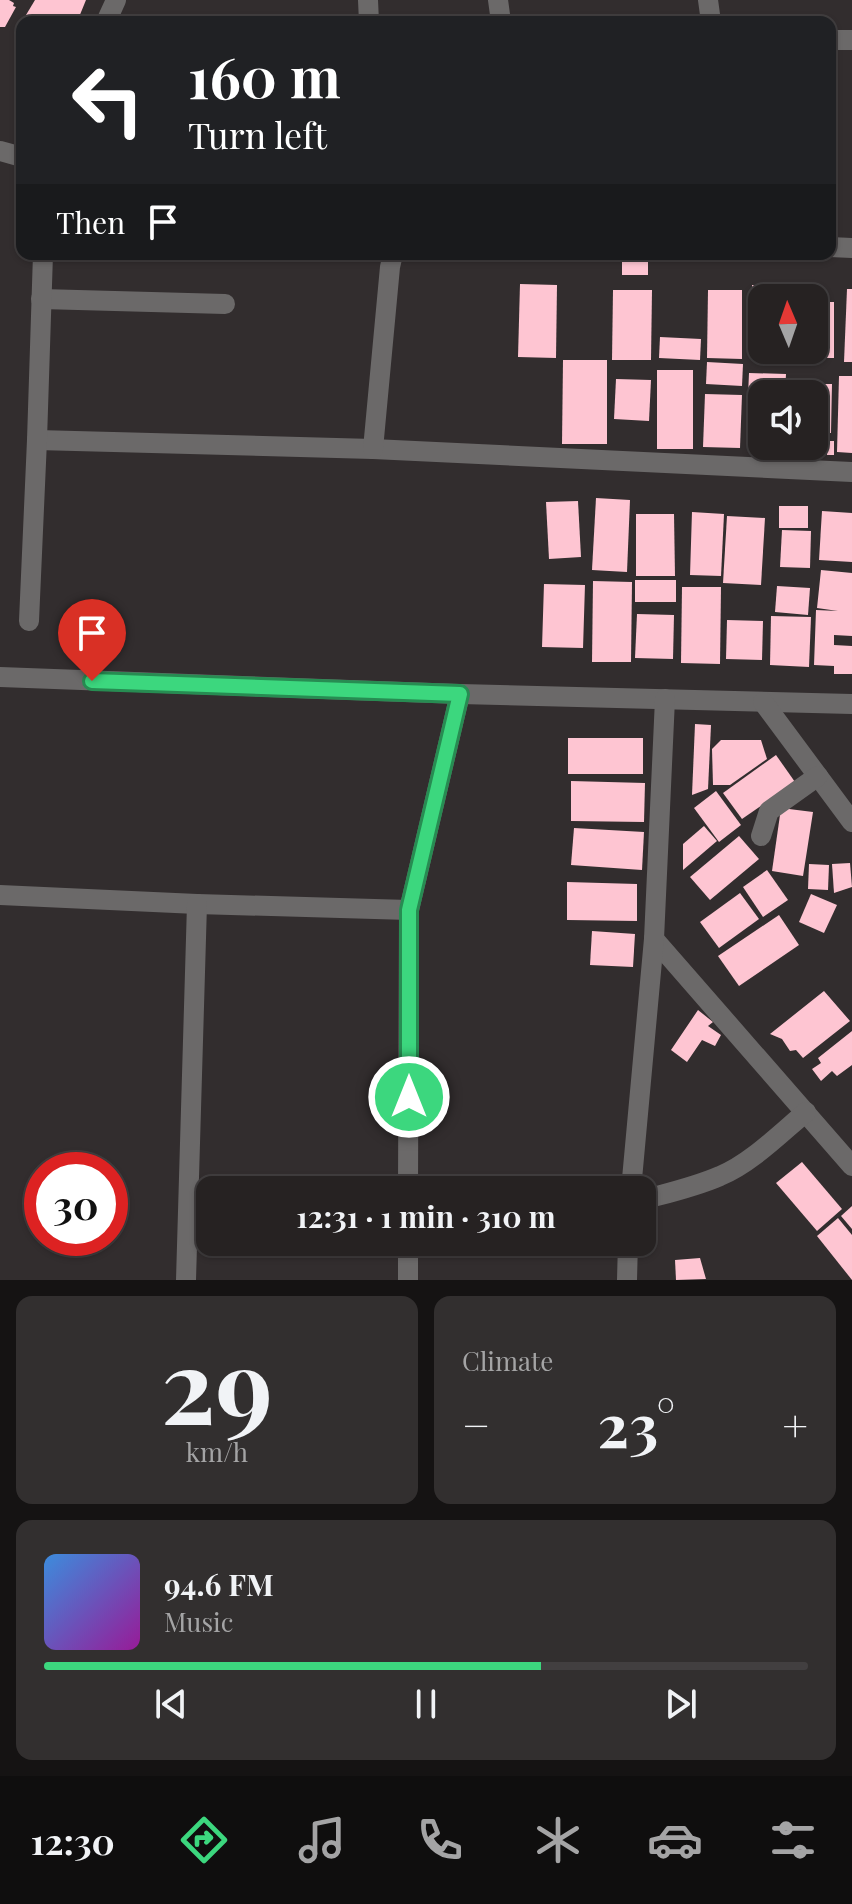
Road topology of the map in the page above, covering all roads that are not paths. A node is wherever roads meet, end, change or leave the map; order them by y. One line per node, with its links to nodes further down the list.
1 (43, 260): 3 (street)
2 (392, 260): 6 (street)
3 (41, 299): 4 (street); 5 (street)
4 (225, 304)
5 (37, 440): 6 (street); 8 (street)
6 (373, 449): 7 (street)
7 (852, 472)
8 (29, 621)
9 (0, 677): 10 (street)
10 (460, 694): 11 (street); 19 (street)
11 (665, 699): 12 (street); 20 (street)
12 (763, 702): 13 (street); 14 (street)
13 (852, 704)
14 (818, 776): 15 (street); 16 (street)
15 (852, 822)
16 (761, 836)
17 (0, 895): 18 (street)
18 (197, 904): 19 (street); 28 (street)
19 (409, 910): 23 (street)
20 (654, 939): 21 (street); 24 (street)
21 (806, 1112): 22 (street); 25 (street)
22 (852, 1166)
23 (408, 1176)
24 (632, 1176)
25 (656, 1197)
26 (408, 1256): 29 (street)
27 (628, 1256): 30 (street)
28 (186, 1280)
29 (408, 1280)
30 (627, 1280)

